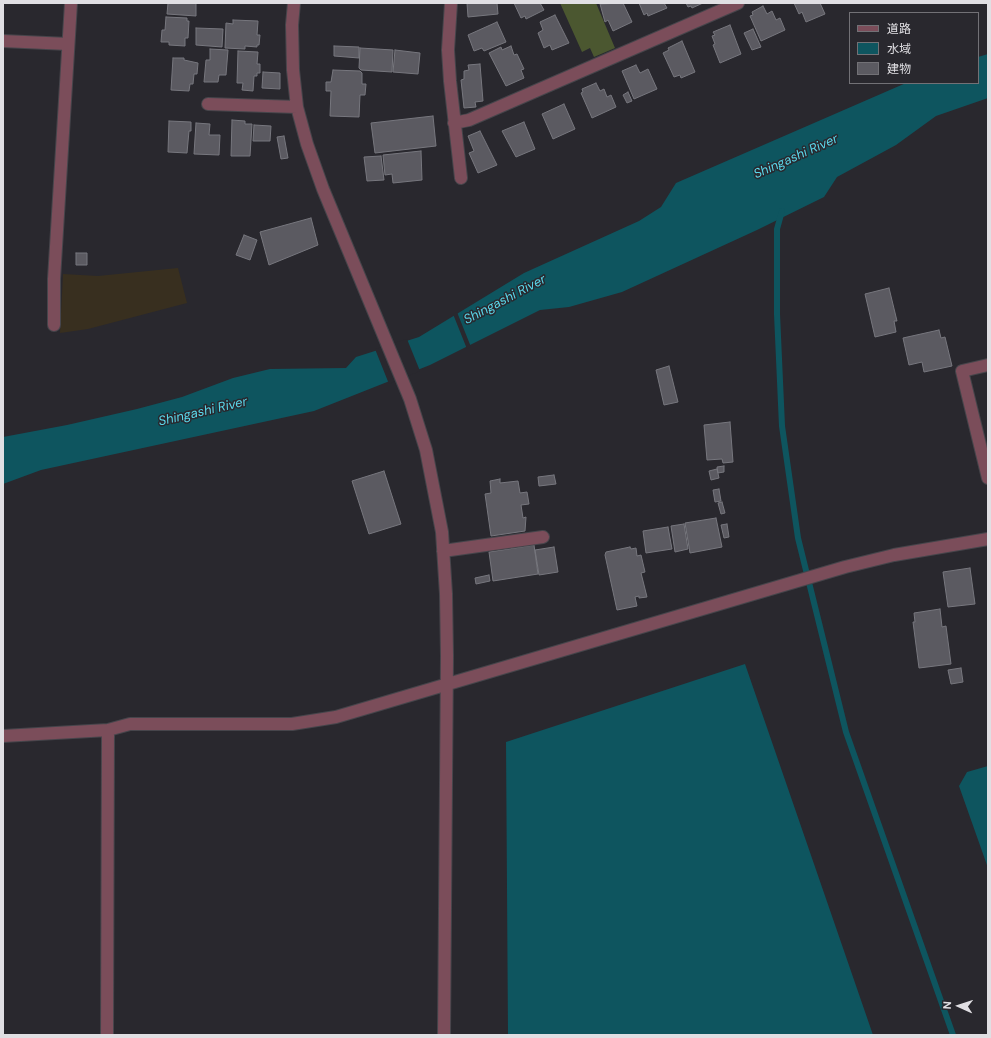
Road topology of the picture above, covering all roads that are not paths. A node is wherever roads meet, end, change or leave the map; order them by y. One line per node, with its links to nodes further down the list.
1 (71, 3): 6 (street)
2 (294, 3): 8 (street)
3 (451, 3): 9 (street)
4 (738, 3): 9 (street)
5 (3, 41): 6 (street)
6 (68, 44): 11 (street)
7 (208, 104): 8 (street)
8 (297, 107): 16 (street)
9 (454, 123): 10 (street)
10 (461, 178)
11 (54, 325)
12 (988, 365): 13 (street)
13 (988, 478)
14 (543, 537): 16 (street)
15 (988, 539): 17 (street)
16 (443, 551): 17 (street)
17 (447, 684): 18 (street); 21 (street)
18 (108, 730): 19 (street); 20 (street)
19 (3, 736)
20 (107, 1035)
21 (444, 1035)

